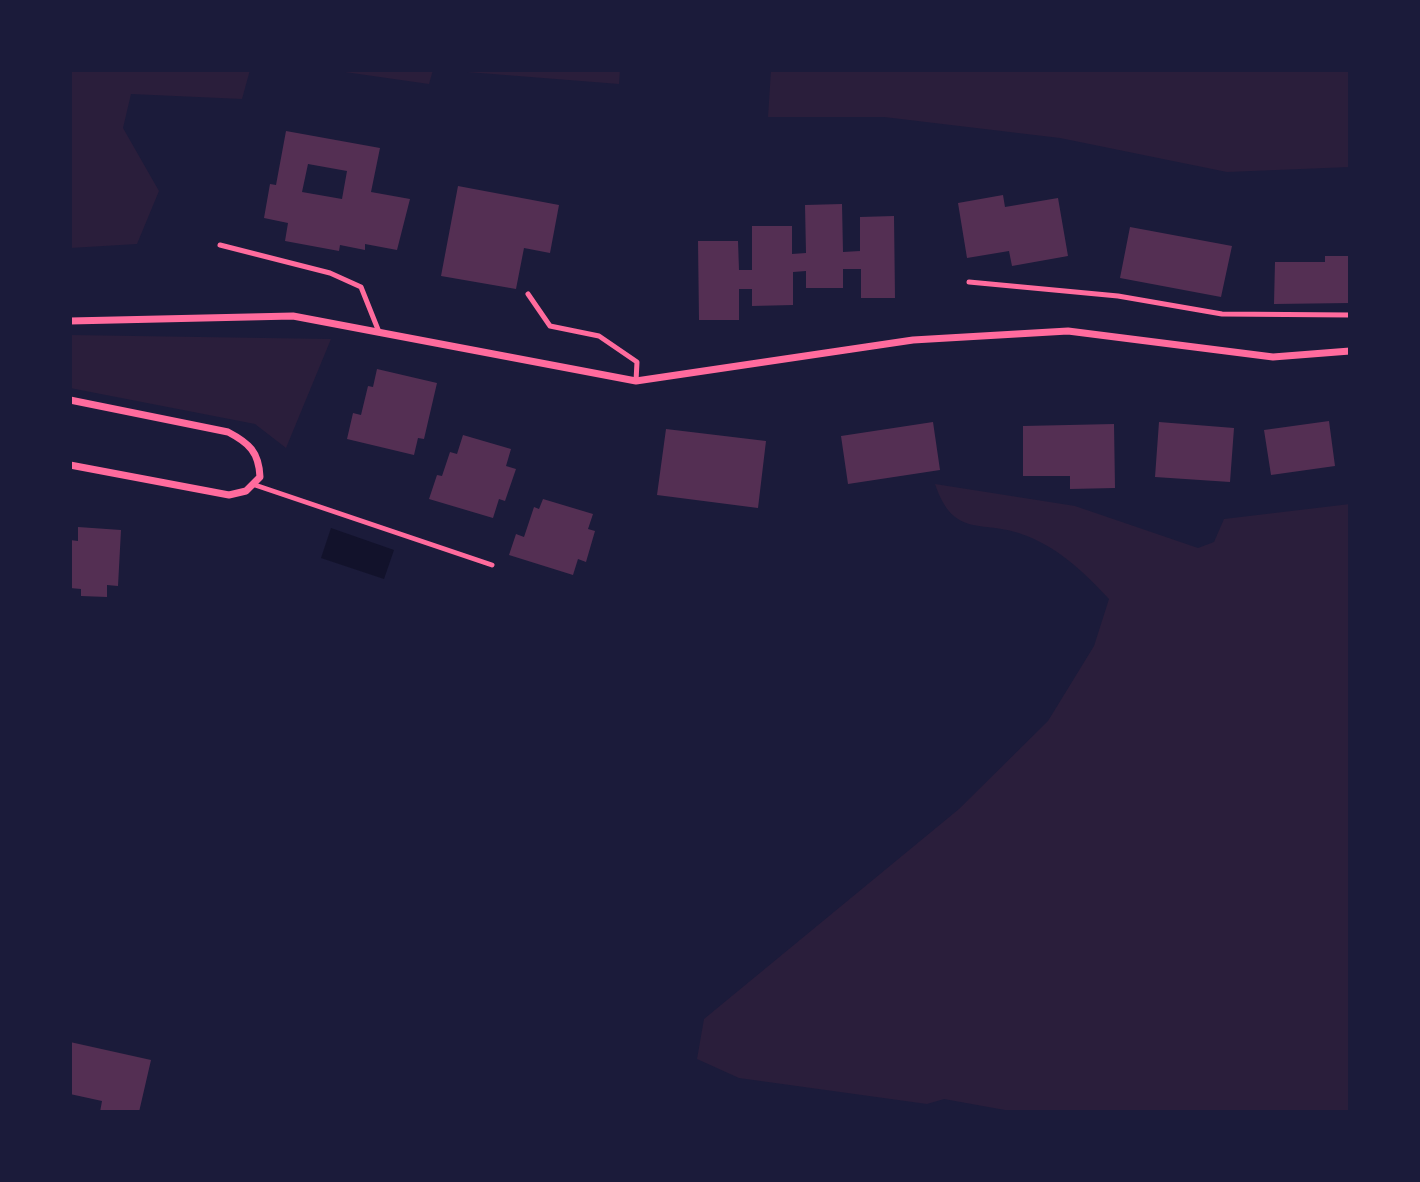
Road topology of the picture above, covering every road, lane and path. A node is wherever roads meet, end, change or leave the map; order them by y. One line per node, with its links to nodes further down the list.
1 (220, 245): 6 (lane)
2 (969, 282): 4 (lane)
3 (528, 294): 8 (lane)
4 (1350, 315)
5 (70, 321): 6 (street)
6 (379, 332): 8 (street)
7 (1350, 351): 8 (street)
8 (636, 381)
9 (70, 400): 11 (street)
10 (70, 465): 11 (street)
11 (255, 485): 12 (lane)
12 (492, 565)

